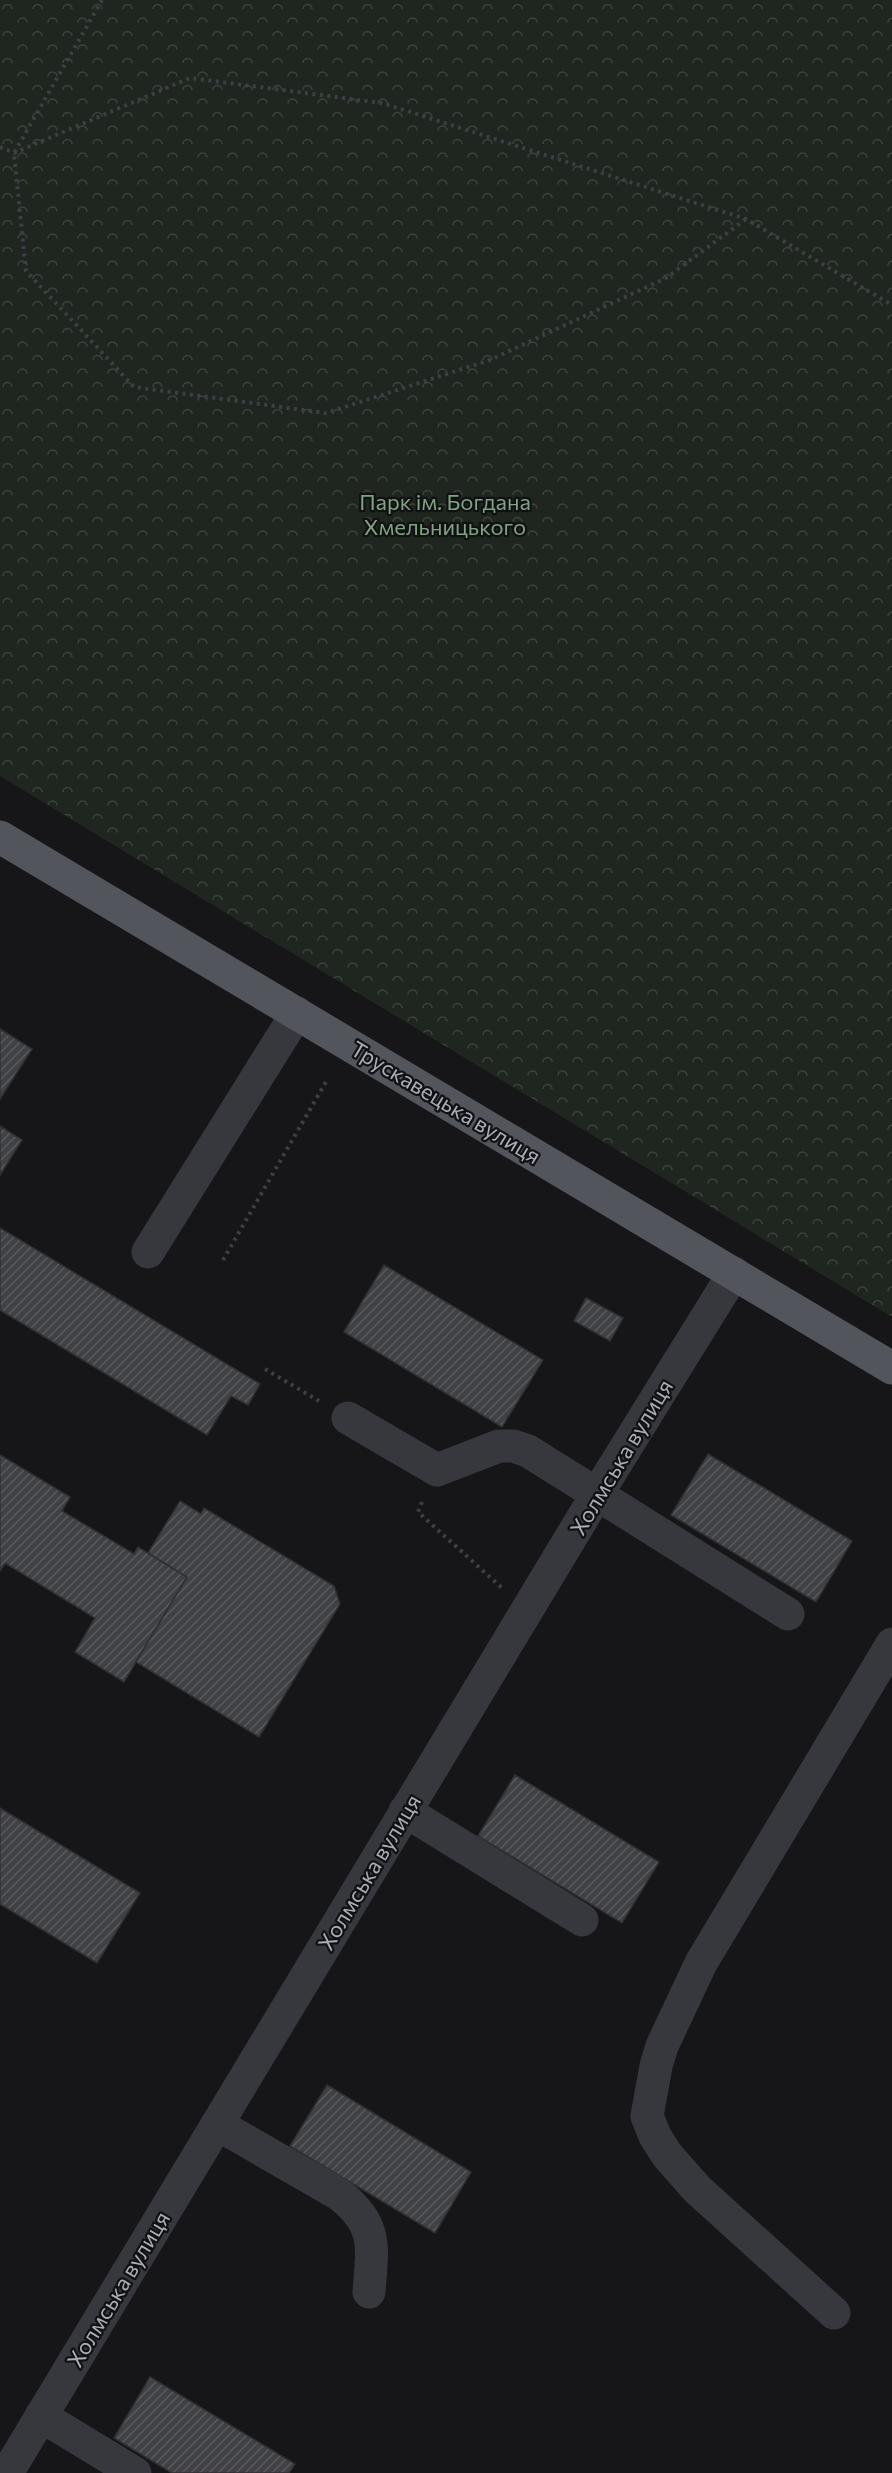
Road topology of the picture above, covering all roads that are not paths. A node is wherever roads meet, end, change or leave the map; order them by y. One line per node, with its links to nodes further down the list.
1 (0, 837): 2 (main road, Трускавецька вулиця)
2 (297, 1013): 3 (street); 4 (main road, Трускавецька вулиця)
3 (148, 1252)
4 (734, 1273): 5 (main road, Трускавецька вулиця); 7 (street, Холмська вулиця)
5 (892, 1368)
6 (348, 1418): 7 (street)
7 (597, 1494): 8 (street); 10 (street, Холмська вулиця)
8 (788, 1614)
9 (892, 1644): 14 (street)
10 (405, 1811): 11 (street); 12 (street, Холмська вулиця)
11 (582, 1920)
12 (217, 2124): 13 (street); 15 (street, Холмська вулиця)
13 (369, 2292)
14 (834, 2313)
15 (41, 2416): 16 (street, Холмська вулиця); 17 (street)
16 (7, 2473)
17 (135, 2473)

